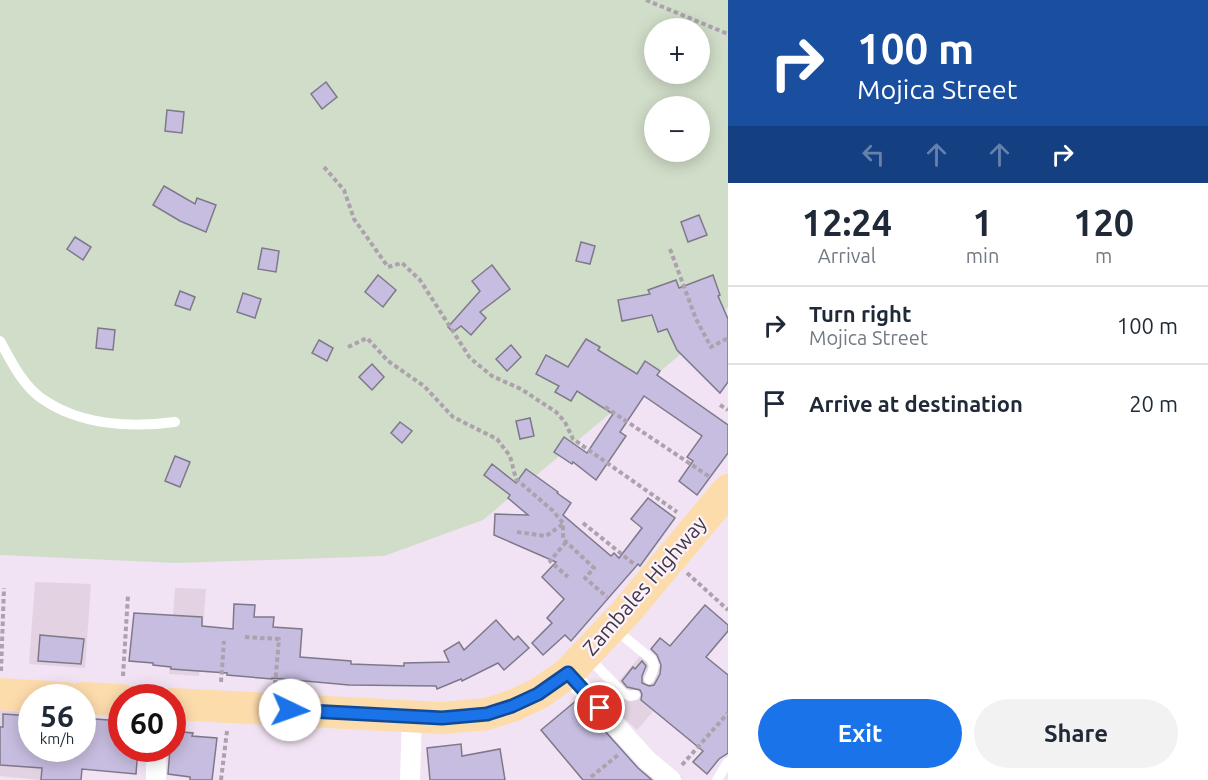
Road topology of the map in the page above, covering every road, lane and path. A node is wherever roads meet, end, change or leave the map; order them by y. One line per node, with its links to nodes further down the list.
1 (646, 0): 2 (path)
2 (728, 34)
3 (324, 167): 15 (path)
4 (670, 249): 5 (path)
5 (728, 338)
6 (0, 341): 11 (lane)
7 (348, 347): 13 (path)
8 (720, 405): 10 (path)
9 (605, 407): 12 (path)
10 (728, 411)
11 (175, 422)
12 (723, 486): 15 (main road, Zambales Highway)
13 (563, 523): 16 (path); 17 (path)
14 (583, 523): 18 (path)
15 (697, 526): 18 (main road, Zambales Highway)
16 (517, 532)
17 (566, 542): 19 (path); 23 (path)
18 (662, 569): 22 (path); 23 (main road, Zambales Highway)
19 (568, 577)
20 (4, 588): 27 (path)
21 (128, 595): 29 (path)
22 (728, 610)
23 (619, 620): 26 (main road, Zambales Highway); 28 (lane)
24 (245, 637): 35 (path)
25 (224, 641): 34 (path)
26 (577, 664): 32 (lane); 37 (main road, Zambales Highway); 38 (street)
27 (0, 678)
28 (649, 679)
29 (123, 684)
30 (0, 694): 31 (main road)
31 (18, 695)
32 (635, 695)
33 (186, 705): 34 (main road, Zambales Highway)
34 (224, 707): 35 (main road, Zambales Highway); 43 (path)
35 (273, 709): 37 (main road, Zambales Highway)
36 (728, 713): 45 (path)
37 (412, 716): 44 (street)
38 (632, 743): 41 (path); 45 (street)
39 (156, 762): 42 (street)
40 (728, 762): 46 (lane)
41 (591, 777)
42 (156, 780)
43 (221, 780)
44 (410, 780)
45 (670, 780)
46 (717, 780)

